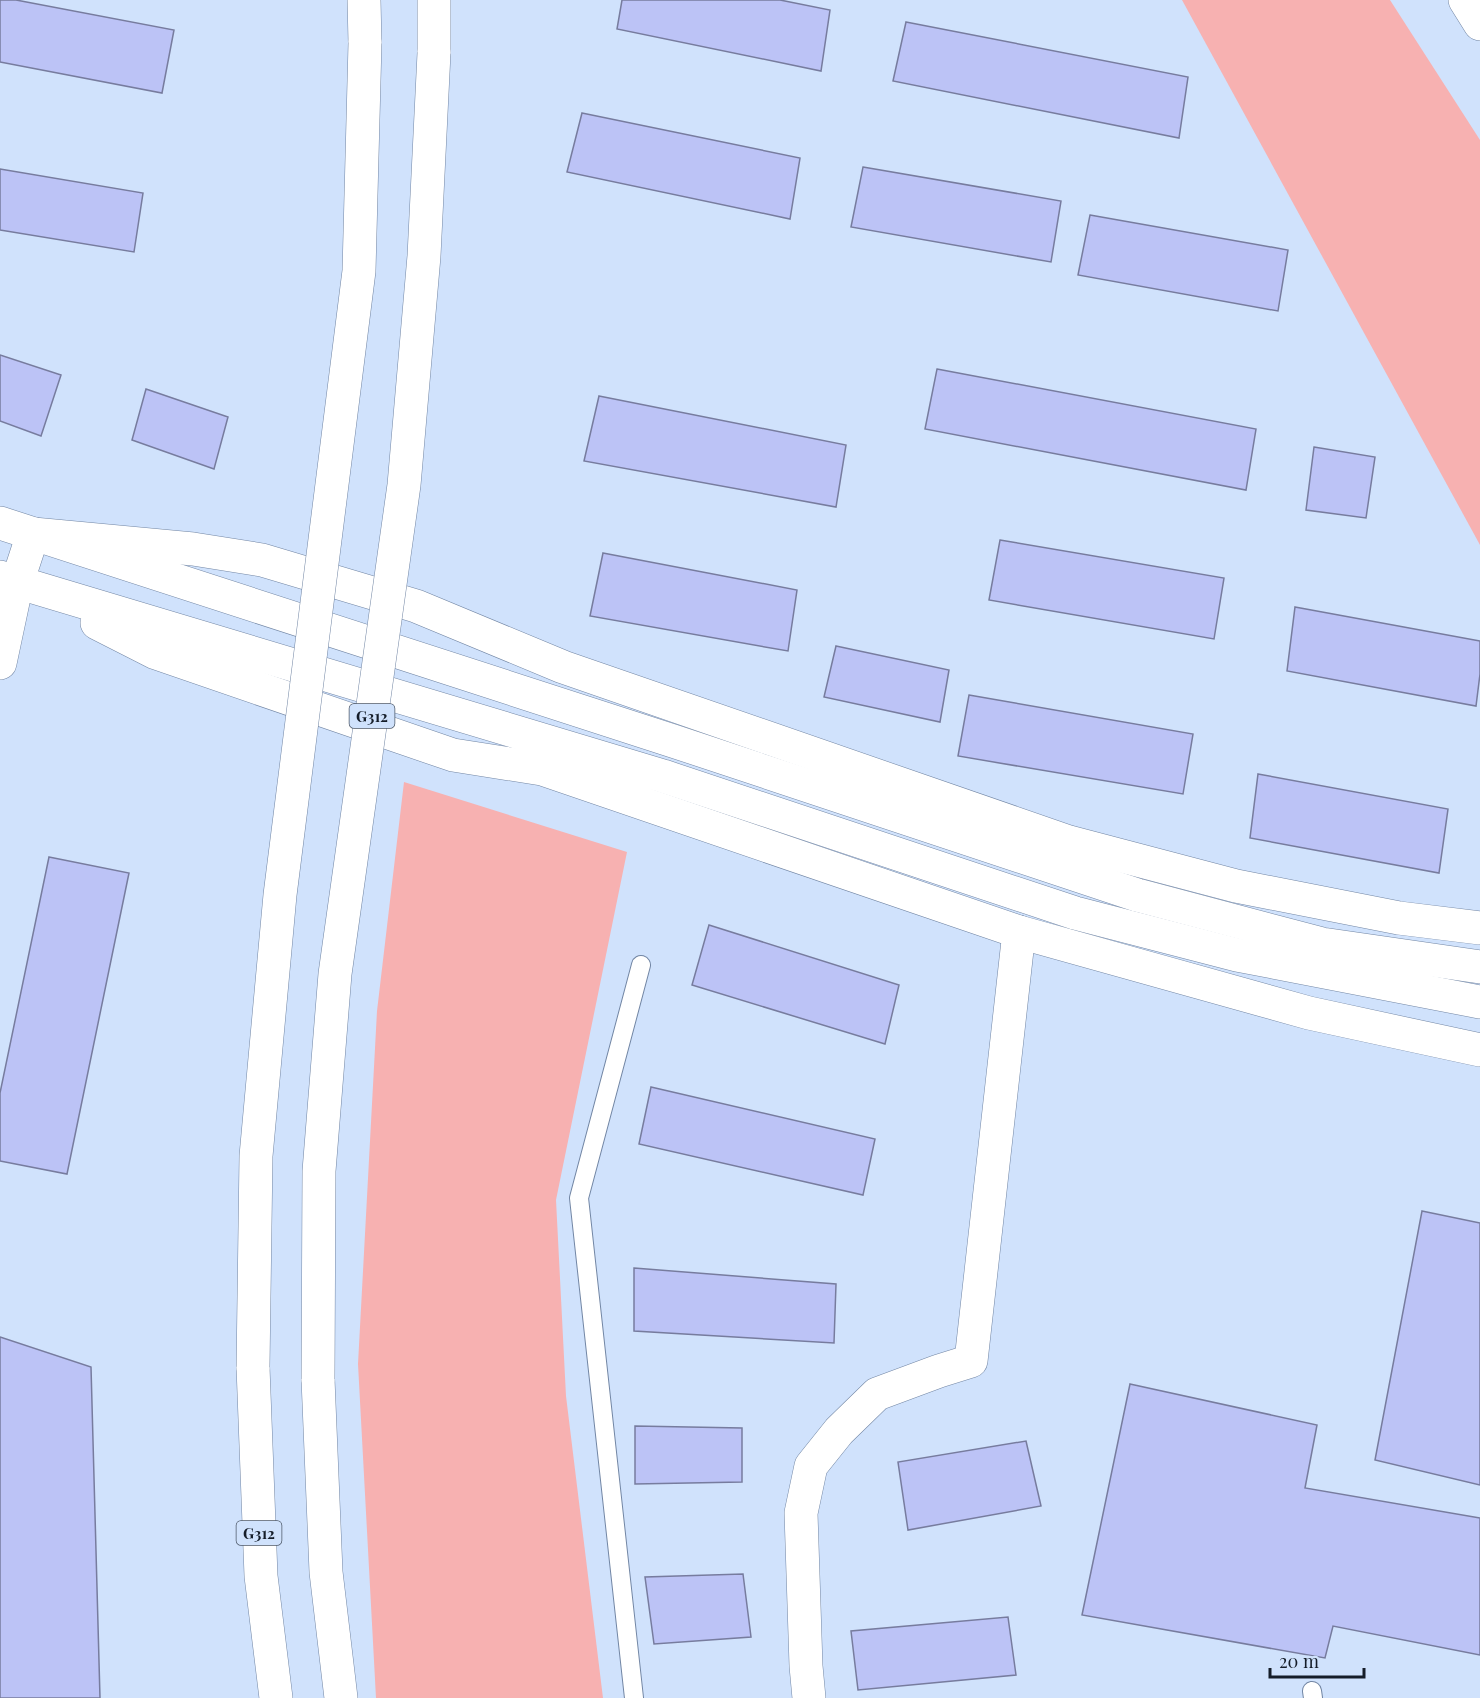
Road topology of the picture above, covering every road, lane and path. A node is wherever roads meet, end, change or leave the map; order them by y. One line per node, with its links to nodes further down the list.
1 (364, 0): 15 (main road, G312, bridge)
2 (434, 0): 16 (main road, G312, bridge)
3 (1465, 0): 4 (main road)
4 (1480, 24)
5 (0, 523): 6 (main road)
6 (33, 534): 7 (main road); 9 (main road); 12 (main road)
7 (9, 580): 8 (main road); 10 (main road); 13 (main road)
8 (0, 663)
9 (1480, 928)
10 (1019, 932): 14 (main road); 18 (main road)
11 (641, 965): 17 (lane)
12 (1480, 967)
13 (1480, 1002)
14 (1480, 1050)
15 (276, 1698)
16 (341, 1698)
17 (634, 1698)
18 (809, 1698)

